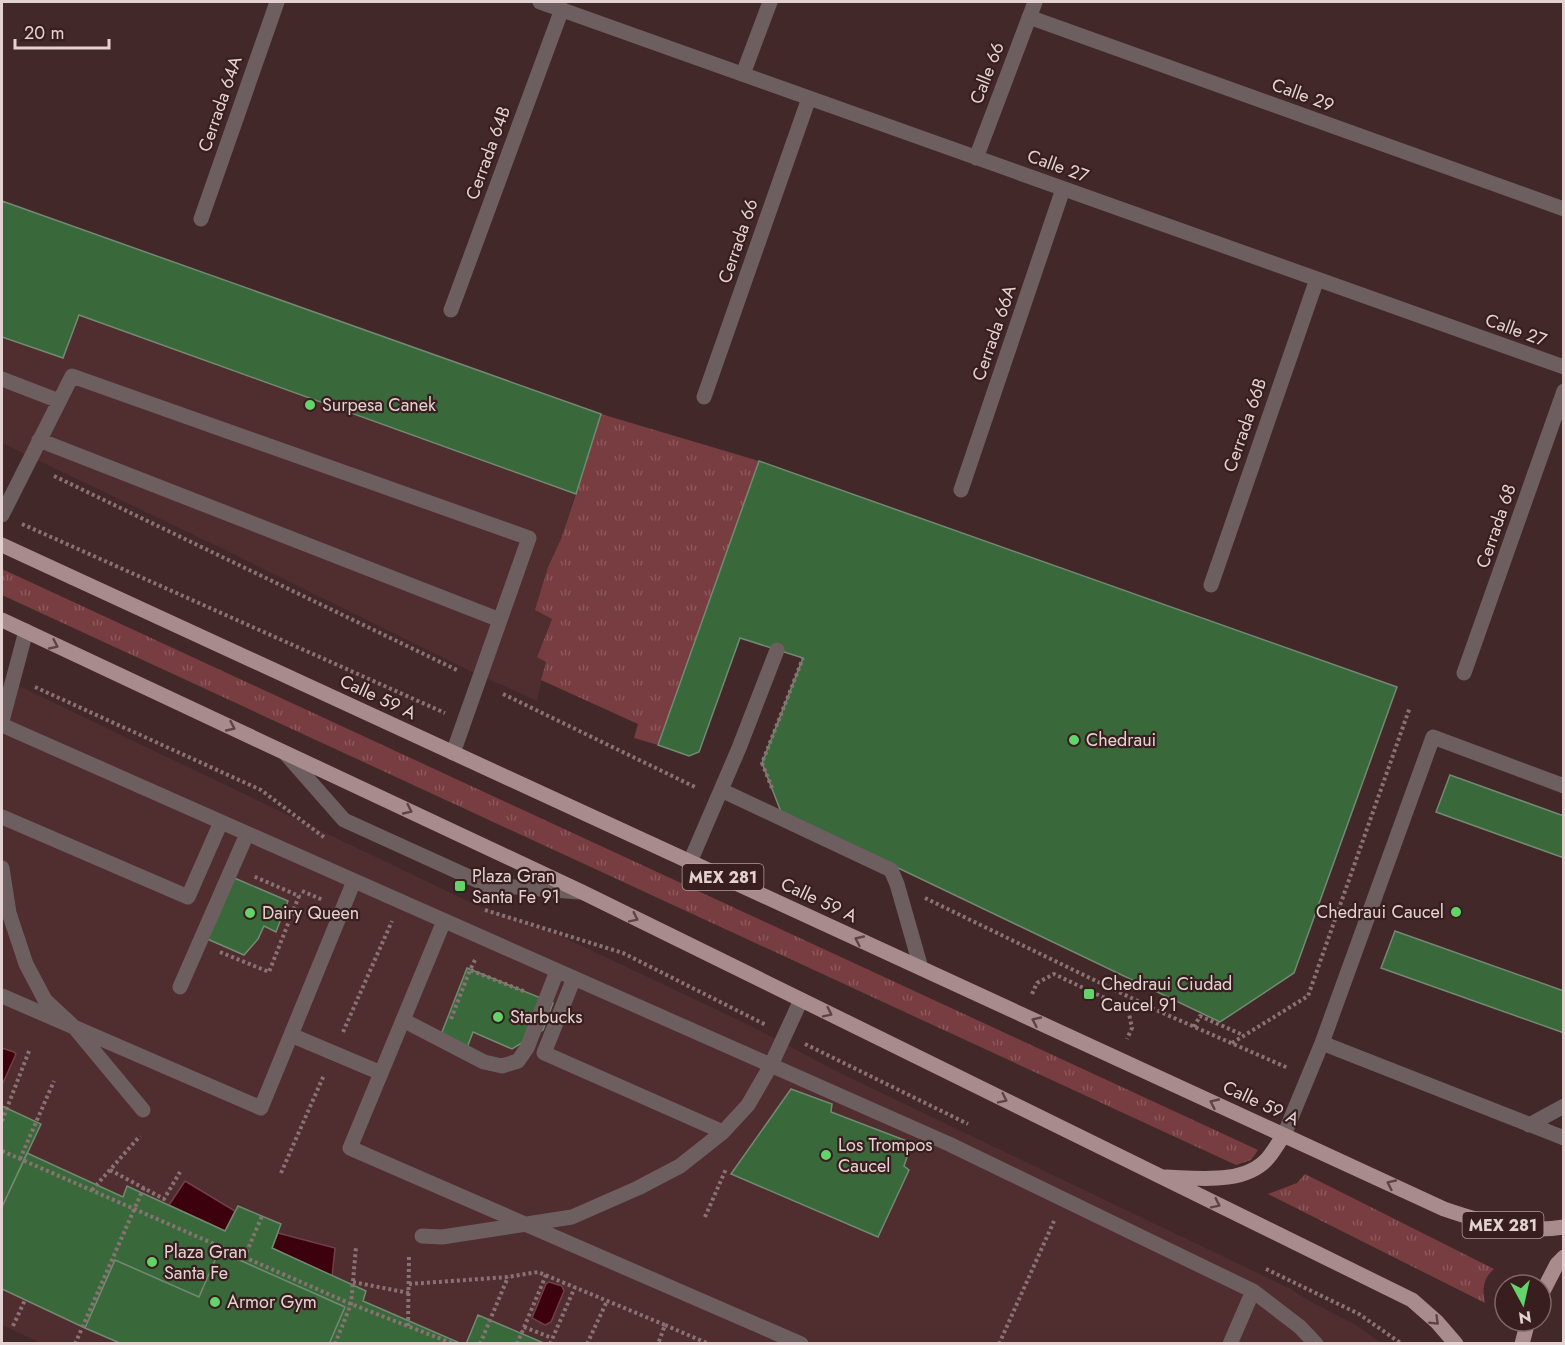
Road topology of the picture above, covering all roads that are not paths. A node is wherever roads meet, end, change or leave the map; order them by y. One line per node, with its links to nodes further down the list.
1 (277, 2): 12 (street, Cerrada 64A)
2 (540, 2): 5 (street, Calle 27)
3 (770, 2): 7 (street)
4 (1035, 2): 6 (street, Calle 66)
5 (562, 9): 7 (street, Calle 27); 14 (street, Cerrada 64B)
6 (1029, 17): 9 (street, Calle 66); 11 (street, Calle 29)
7 (743, 74): 8 (street, Calle 27)
8 (809, 98): 9 (street, Calle 27); 18 (street, Cerrada 66)
9 (976, 158): 10 (street, Calle 27)
10 (1063, 189): 13 (street, Calle 27); 21 (street, Cerrada 66A)
11 (1563, 209)
12 (201, 219)
13 (1317, 279): 15 (street, Calle 27); 24 (street, Cerrada 66B)
14 (451, 310)
15 (1563, 367)
16 (2, 379): 19 (street)
17 (1563, 391): 29 (street, Cerrada 68)
18 (704, 398)
19 (59, 401): 20 (street); 26 (street)
20 (39, 440): 22 (street); 26 (street)
21 (961, 490)
22 (2, 515)
23 (2, 545): 32 (main road, Calle 59 A / MEX 281)
24 (1211, 585)
25 (2, 620): 27 (main road)
26 (500, 620): 32 (street)
27 (26, 631): 30 (street); 31 (main road, one-way to 31)
28 (777, 650): 34 (street)
29 (1464, 674)
30 (2, 723): 36 (street)
31 (285, 753): 41 (main road, one-way to 41); 41 (street)
32 (453, 753): 38 (main road, Calle 59 A / MEX 281)
33 (1563, 786): 52 (street)
34 (719, 794): 38 (street); 43 (street)
35 (2, 817): 36 (street)
36 (221, 822): 37 (street)
37 (247, 834): 40 (street); 46 (street)
38 (690, 862): 43 (main road, Calle 59 A / MEX 281, one-way to 38)
39 (2, 868): 50 (street)
40 (354, 881): 42 (street); 51 (street)
41 (582, 892): 48 (main road, one-way to 48)
42 (444, 921): 44 (street); 49 (street)
43 (921, 968): 59 (main road, Calle 59 A / MEX 281, one-way to 43)
44 (557, 970): 45 (street); 49 (street)
45 (574, 978): 53 (street); 58 (street)
46 (180, 987)
47 (2, 996): 50 (street)
48 (801, 1000): 53 (street); 61 (main road, one-way to 61)
49 (403, 1020): 54 (street)
50 (74, 1027): 51 (street); 56 (street)
51 (291, 1035): 54 (street)
52 (1322, 1043): 57 (street); 59 (street)
53 (771, 1065): 58 (street); 67 (street)
54 (381, 1073): 62 (street)
55 (1563, 1106): 57 (street)
56 (142, 1110)
57 (1529, 1125): 60 (street)
58 (723, 1132): 62 (street)
59 (1284, 1135): 61 (main road); 63 (main road, Calle 59 A / MEX 281, one-way to 59)
60 (1563, 1138)
61 (1160, 1176): 71 (main road, one-way to 71)
62 (525, 1224): 64 (street); 68 (street)
63 (1563, 1227)
64 (422, 1236)
65 (1563, 1257): 66 (main road)
66 (1552, 1273)
67 (1253, 1292): 69 (street); 70 (street)
68 (801, 1344)
69 (1230, 1344)
70 (1316, 1344)
71 (1456, 1344)

